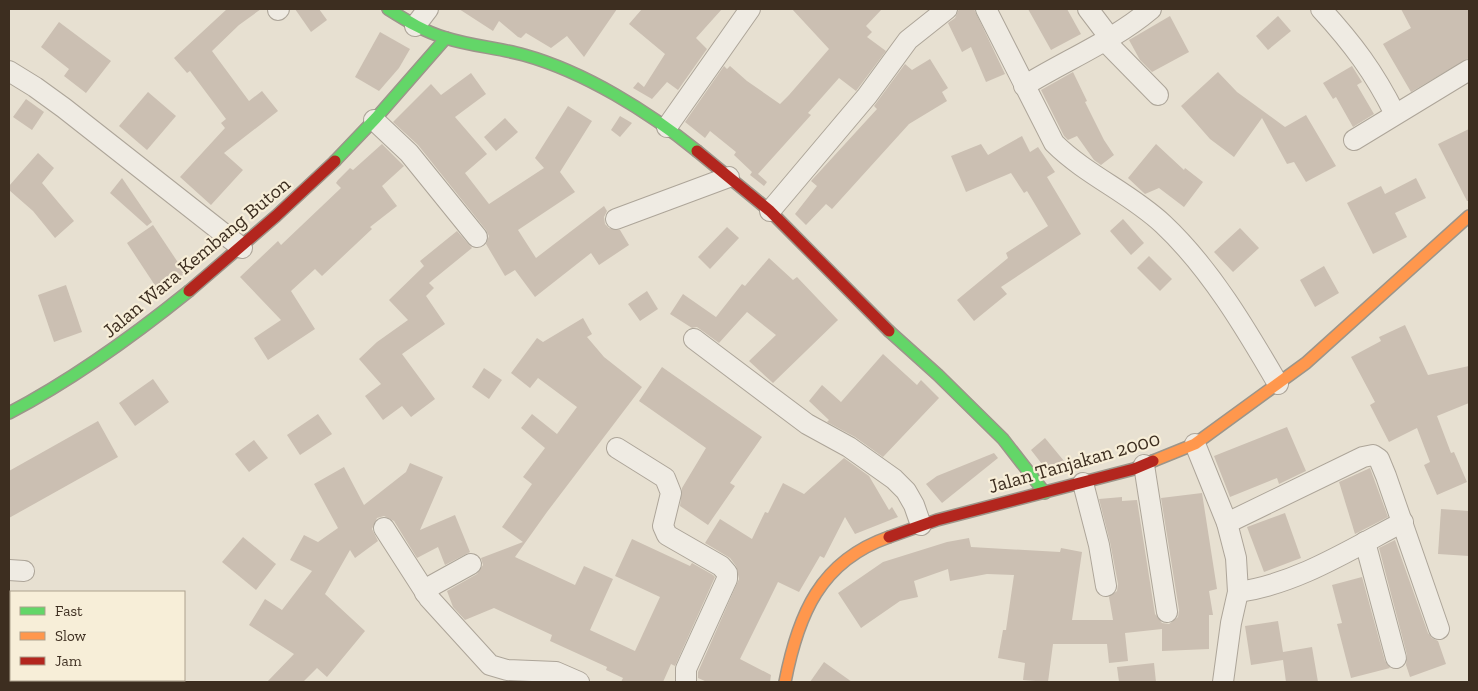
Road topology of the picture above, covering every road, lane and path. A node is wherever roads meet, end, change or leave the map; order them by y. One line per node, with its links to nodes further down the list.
1 (388, 9): 9 (street)
2 (428, 9): 9 (street)
3 (750, 9): 18 (street)
4 (947, 9): 21 (street)
5 (986, 9): 14 (street)
6 (1088, 9): 11 (street)
7 (1151, 9): 11 (street)
8 (1321, 9): 16 (street)
9 (415, 26): 10 (street)
10 (446, 38): 17 (street, Jalan Wara Kembang Buton); 18 (street)
11 (1108, 39): 14 (street); 15 (street)
12 (1469, 70): 16 (street)
13 (9, 71): 25 (street)
14 (1024, 86): 27 (street)
15 (1158, 95)
16 (1395, 114): 19 (street)
17 (374, 120): 24 (street); 25 (street, Jalan Wara Kembang Buton)
18 (667, 127): 20 (street)
19 (1354, 140)
20 (729, 177): 21 (street); 23 (street)
21 (770, 212): 33 (street)
22 (1469, 216): 27 (street, Jalan Tanjakan 2000)
23 (616, 219)
24 (477, 237)
25 (242, 248): 28 (street, Jalan Wara Kembang Buton)
26 (694, 339): 36 (street)
27 (1278, 384): 29 (street, Jalan Tanjakan 2000)
28 (9, 413)
29 (1194, 444): 31 (street, Jalan Tanjakan 2000); 35 (street)
30 (618, 448): 47 (street)
31 (1144, 465): 32 (street, Jalan Tanjakan 2000); 43 (street)
32 (1082, 483): 33 (street, Jalan Tanjakan 2000); 40 (street)
33 (1045, 493): 36 (street, Jalan Tanjakan 2000)
34 (1403, 522): 35 (street); 38 (street); 44 (street)
35 (1227, 523): 41 (street)
36 (921, 525): 48 (street, Jalan Tanjakan 2000)
37 (384, 528): 42 (street)
38 (1364, 542): 41 (street); 45 (street)
39 (471, 564): 42 (street)
40 (1106, 586)
41 (1238, 592): 49 (street)
42 (425, 593): 46 (street)
43 (1167, 612)
44 (1439, 629)
45 (1396, 658)
46 (579, 682)
47 (686, 682)
48 (785, 682)
49 (1223, 682)

